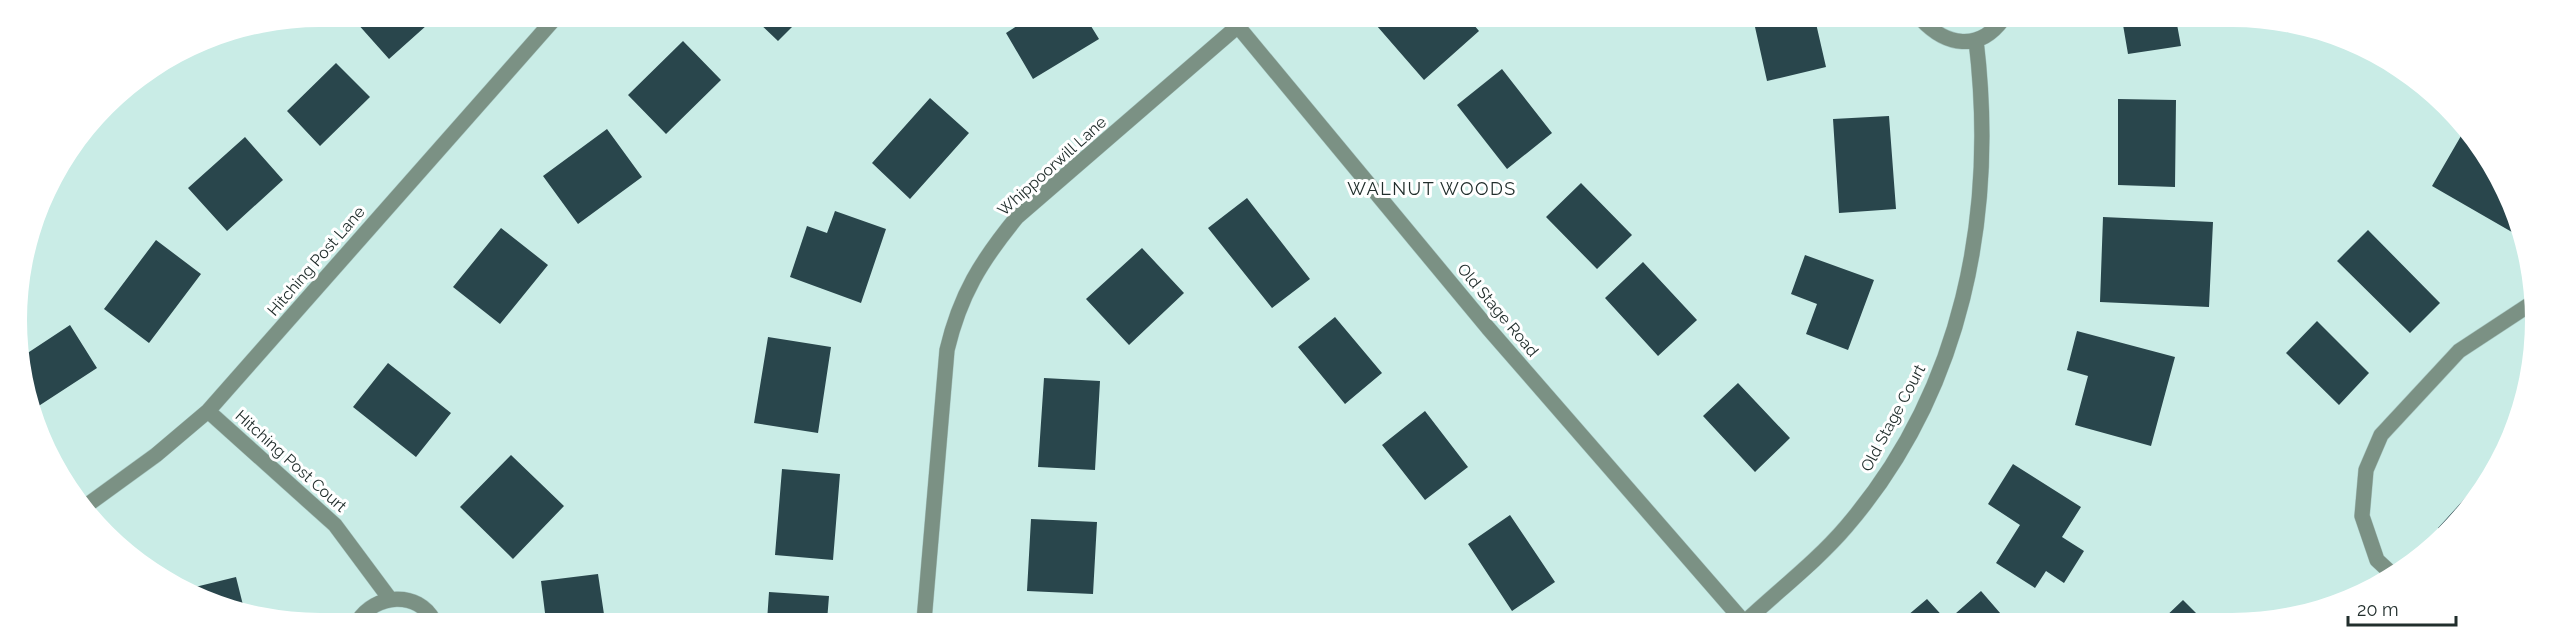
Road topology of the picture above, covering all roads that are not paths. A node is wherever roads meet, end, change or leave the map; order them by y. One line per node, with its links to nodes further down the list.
1 (547, 27): 8 (street, Hitching Post Lane)
2 (1229, 27): 14 (street, Whippoorwill Lane)
3 (1239, 27): 15 (street, Old Stage Road)
4 (1928, 27): 6 (street)
5 (1997, 27): 6 (street)
6 (1976, 40): 16 (street, Old Stage Court)
7 (2524, 308): 10 (street)
8 (208, 411): 9 (street, Hitching Post Lane); 11 (street, Hitching Post Court)
9 (91, 502)
10 (2387, 569)
11 (390, 599): 12 (street); 13 (street)
12 (366, 613)
13 (427, 613)
14 (925, 613)
15 (1738, 613)
16 (1754, 613)

